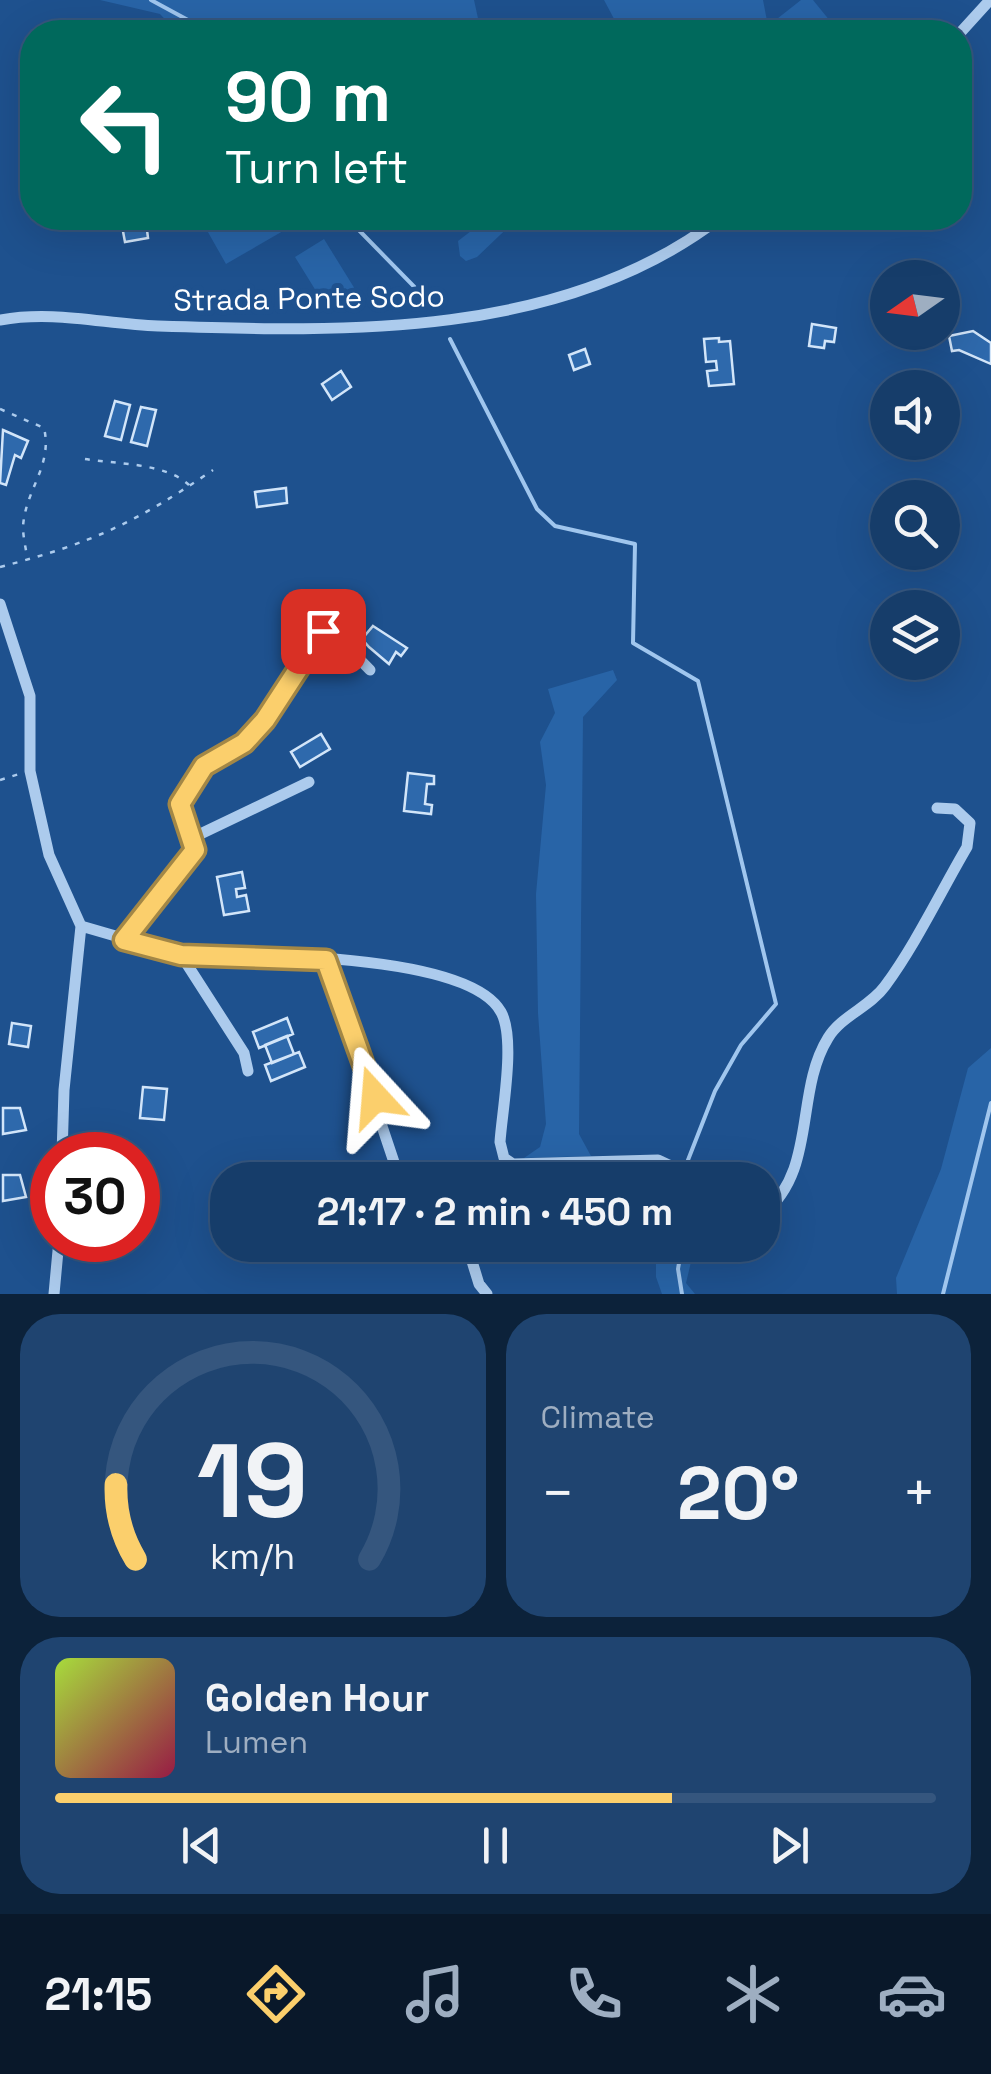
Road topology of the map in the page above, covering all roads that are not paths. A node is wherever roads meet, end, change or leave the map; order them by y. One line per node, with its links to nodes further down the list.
1 (990, 0): 2 (street)
2 (972, 20)
3 (698, 230): 4 (street, Strada Ponte Sodo)
4 (0, 320)
5 (0, 604): 10 (street)
6 (370, 670): 9 (street)
7 (309, 782): 9 (street)
8 (938, 808): 20 (street)
9 (192, 838): 11 (street)
10 (81, 926): 11 (street); 15 (street)
11 (124, 940): 12 (street)
12 (181, 955): 13 (street); 14 (street)
13 (326, 960): 16 (street); 17 (street)
14 (248, 1070)
15 (63, 1132)
16 (394, 1162)
17 (510, 1162)
18 (586, 1162): 19 (street)
19 (662, 1162)
20 (780, 1197)
21 (57, 1262): 23 (street)
22 (472, 1262): 24 (street)
23 (54, 1294)
24 (487, 1294)

